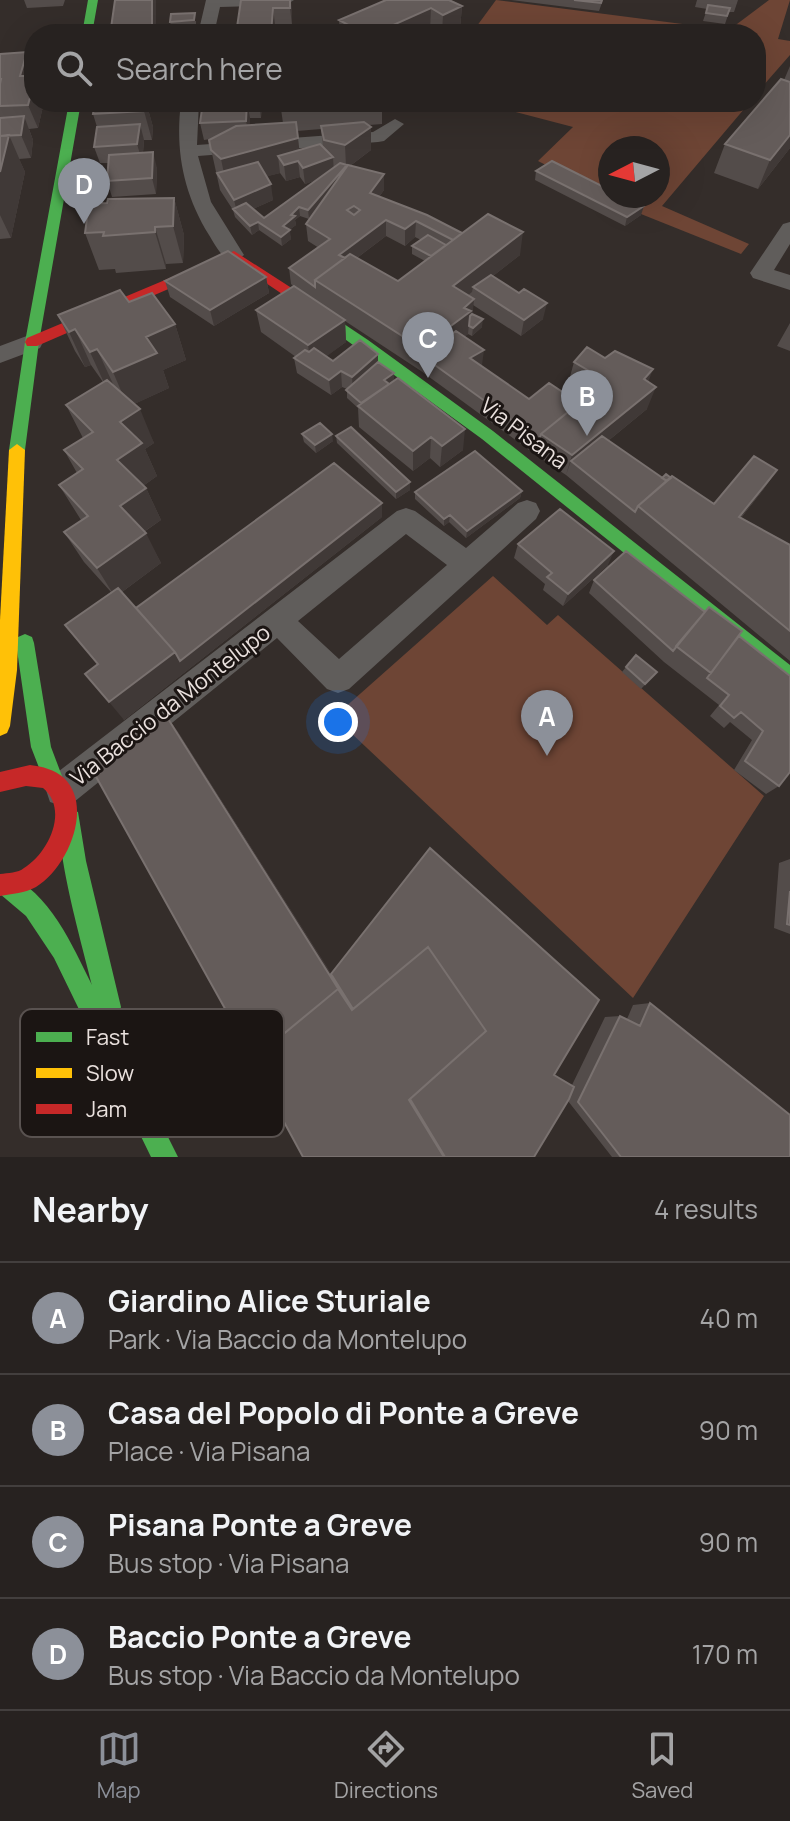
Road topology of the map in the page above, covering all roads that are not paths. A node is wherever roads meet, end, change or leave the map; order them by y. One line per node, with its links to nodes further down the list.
1 (93, 0): 4 (main road)
2 (286, 0): 3 (street)
3 (214, 1): 5 (street)
4 (89, 24)
5 (208, 24)
6 (24, 61): 7 (street)
7 (0, 62)
8 (73, 112): 15 (main road, Via Baccio da Montelupo)
9 (190, 112): 11 (street, Via Pisana)
10 (395, 124): 11 (street)
11 (188, 151): 13 (street, Via Pisana)
12 (790, 228): 14 (street)
13 (234, 255): 15 (main road); 22 (main road, Via Pisana)
14 (790, 283)
15 (32, 342): 16 (street); 17 (main road, Via Baccio da Montelupo)
16 (0, 355)
17 (12, 394): 19 (main road, Via Baccio da Montelupo)
18 (527, 511): 20 (street, Via Baccio da Montelupo)
19 (13, 559): 23 (main road, Via Baccio da Montelupo); 25 (main road, Via Baccio da Montelupo)
20 (466, 564): 21 (street, Via Baccio da Montelupo); 21 (street, Via Baccio da Montelupo)
21 (278, 620): 25 (street, Via Baccio da Montelupo)
22 (790, 677)
23 (0, 726)
24 (0, 782): 25 (main road, Via Baccio da Montelupo)
25 (62, 798): 26 (main road, Via Baccio da Montelupo); 28 (main road, Via Baccio da Montelupo)
26 (3, 885): 27 (main road, Via Baccio da Montelupo)
27 (92, 1009)
28 (111, 1009)
29 (156, 1137): 30 (main road, Via Baccio da Montelupo)
30 (165, 1157)

